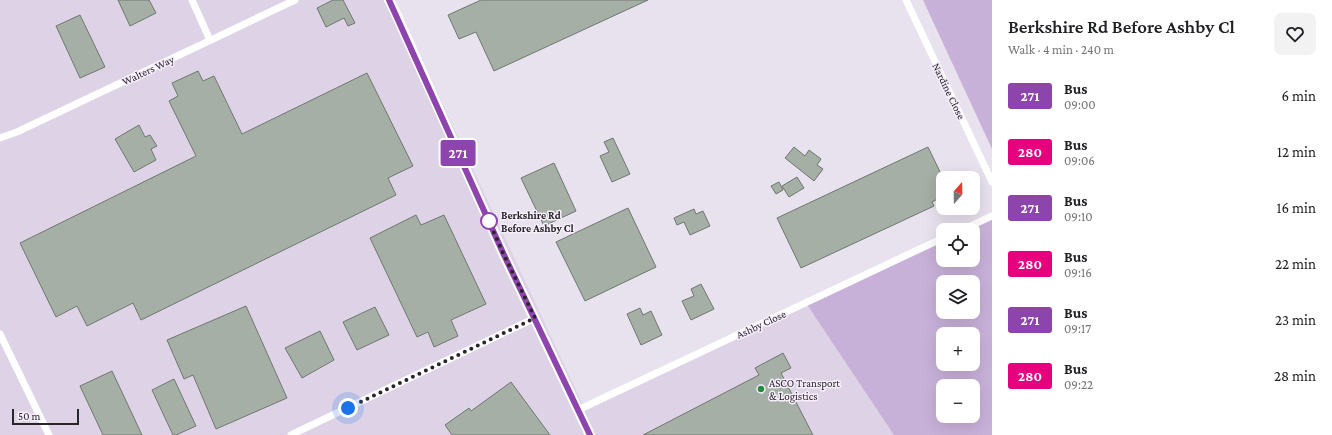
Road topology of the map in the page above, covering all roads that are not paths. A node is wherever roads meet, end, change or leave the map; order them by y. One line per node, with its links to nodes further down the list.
1 (192, 0): 5 (street)
2 (295, 0): 5 (street, Walters Way)
3 (389, 0): 11 (main road)
4 (906, 0): 7 (street, Nardine Close)
5 (210, 40): 6 (street, Walters Way)
6 (0, 138)
7 (992, 182)
8 (992, 216): 9 (street)
9 (977, 223)
10 (936, 241): 13 (street, Ashby Close)
11 (535, 318): 13 (main road); 15 (street)
12 (0, 334): 14 (street)
13 (578, 410): 16 (main road)
14 (49, 435)
15 (291, 435)
16 (590, 435)

